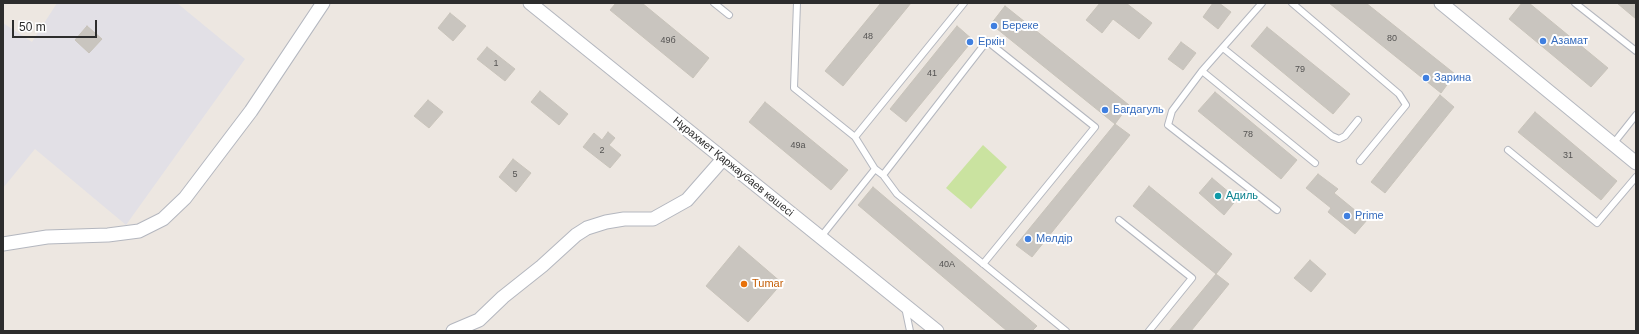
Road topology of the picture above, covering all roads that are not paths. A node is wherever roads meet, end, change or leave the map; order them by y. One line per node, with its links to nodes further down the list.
1 (323, 3): 29 (street)
2 (530, 3): 19 (street, Нұрахмет Қаржаубаев көшесі)
3 (714, 3): 10 (lane)
4 (797, 3): 16 (lane)
5 (964, 3): 16 (lane)
6 (1262, 3): 11 (lane)
7 (1292, 3): 20 (lane)
8 (1441, 3): 17 (street)
9 (1575, 3): 12 (lane)
10 (730, 15)
11 (1223, 48): 13 (lane); 15 (lane)
12 (1636, 51)
13 (1202, 71): 21 (lane); 26 (lane)
14 (1636, 115): 17 (lane)
15 (1358, 120)
16 (855, 137): 23 (lane)
17 (1613, 144): 22 (street)
18 (1508, 150): 25 (lane)
19 (723, 159): 28 (street, Нұрахмет Қаржаубаев көшесі); 32 (street)
20 (1360, 161)
21 (1315, 163)
22 (1636, 163)
23 (875, 169): 24 (lane); 28 (lane)
24 (883, 175): 30 (lane); 30 (lane)
25 (1636, 177)
26 (1277, 210)
27 (1119, 220): 36 (lane)
28 (820, 238): 31 (street, Нұрахмет Қаржаубаев көшесі)
29 (3, 244)
30 (983, 264): 35 (lane)
31 (905, 306): 33 (lane); 34 (street, Нұрахмет Қаржаубаев көшесі)
32 (453, 331)
33 (910, 331)
34 (937, 331)
35 (1066, 331)
36 (1148, 331)

